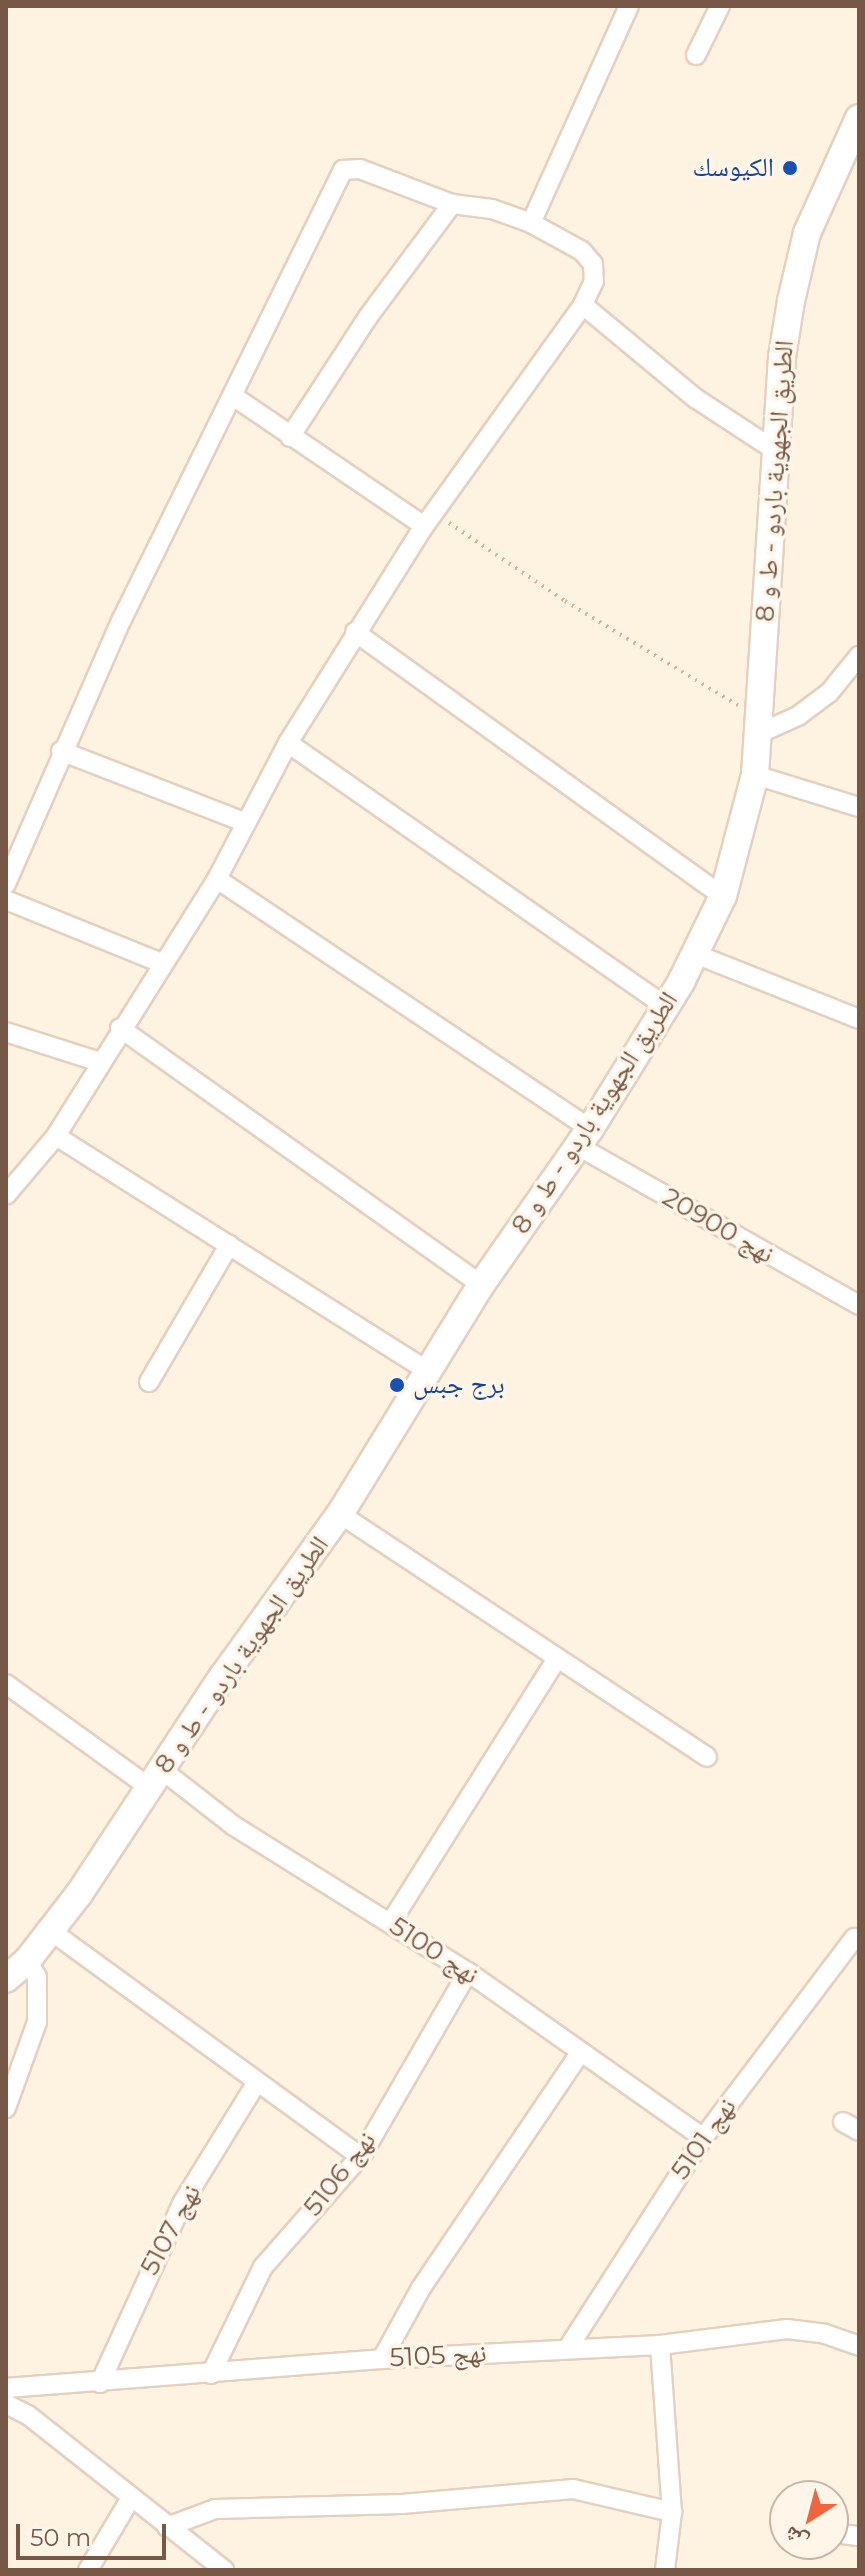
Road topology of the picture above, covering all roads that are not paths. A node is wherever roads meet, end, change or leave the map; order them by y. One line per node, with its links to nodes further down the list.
1 (629, 6): 6 (street)
2 (720, 6): 3 (street)
3 (696, 55)
4 (859, 118): 10 (main road, الطريق الجهوية باردو - ط و 8)
5 (452, 204): 6 (street); 8 (street); 9 (street)
6 (531, 223): 7 (street)
7 (583, 305): 10 (street); 11 (street)
8 (233, 396): 9 (street); 16 (street)
9 (290, 437): 11 (street)
10 (776, 451): 14 (main road, الطريق الجهوية باردو - ط و 8)
11 (429, 519): 12 (street)
12 (355, 632): 15 (street); 22 (street)
13 (859, 656): 14 (street)
14 (760, 726): 17 (main road, الطريق الجهوية باردو - ط و 8)
15 (288, 743): 19 (street); 26 (street)
16 (61, 751): 19 (street); 21 (street)
17 (755, 775): 18 (street); 22 (main road, الطريق الجهوية باردو - ط و 8)
18 (859, 807)
19 (244, 822): 20 (street)
20 (217, 879): 25 (street); 32 (street, نهج 20900)
21 (6, 884)
22 (723, 896): 24 (main road, الطريق الجهوية باردو - ط و 8)
23 (6, 900): 25 (street)
24 (695, 954): 26 (main road, الطريق الجهوية باردو - ط و 8); 27 (street)
25 (164, 964): 28 (street)
26 (665, 1006): 32 (main road, الطريق الجهوية باردو - ط و 8)
27 (859, 1019)
28 (120, 1028): 30 (street); 35 (street)
29 (6, 1032): 30 (street)
30 (100, 1062): 31 (street)
31 (56, 1136): 33 (street); 34 (street)
32 (584, 1137): 35 (main road, الطريق الجهوية باردو - ط و 8); 36 (street, نهج 20900)
33 (6, 1195)
34 (229, 1245): 37 (street); 38 (street)
35 (481, 1285): 37 (main road, الطريق الجهوية باردو - ط و 8)
36 (859, 1305)
37 (429, 1372): 39 (main road, الطريق الجهوية باردو - ط و 8)
38 (149, 1382)
39 (340, 1514): 40 (street); 43 (main road, الطريق الجهوية باردو - ط و 8)
40 (557, 1658): 42 (street); 44 (street)
41 (6, 1684): 43 (street, نهج 5100)
42 (707, 1757)
43 (156, 1779): 44 (street, نهج 5100); 45 (main road, الطريق الجهوية باردو - ط و 8)
44 (391, 1922): 48 (street, نهج 5100)
45 (51, 1931): 47 (main road, الطريق الجهوية باردو - ط و 8); 51 (street)
46 (854, 1938): 53 (street, نهج 5101)
47 (27, 1961): 49 (main road, الطريق الجهوية باردو - ط و 8); 52 (street)
48 (468, 1972): 50 (street, نهج 5100); 54 (street, نهج 5106)
49 (6, 1979)
50 (581, 2052): 53 (street, نهج 5100); 58 (street)
51 (256, 2084): 54 (street); 60 (street, نهج 5107)
52 (6, 2108)
53 (703, 2138): 57 (street, نهج 5101)
54 (360, 2156): 59 (street, نهج 5106)
55 (660, 2345): 56 (street, نهج 5105); 57 (street, نهج 5105); 63 (street)
56 (859, 2346)
57 (568, 2348): 58 (street, نهج 5105)
58 (382, 2359): 59 (street, نهج 5105)
59 (211, 2374): 60 (street, نهج 5105)
60 (100, 2383): 61 (street, نهج 5105)
61 (10, 2396): 62 (street)
62 (131, 2498): 64 (street); 65 (street)
63 (672, 2512): 64 (street); 67 (street)
64 (167, 2527): 66 (street)
65 (88, 2570)
66 (224, 2570)
67 (665, 2570)

